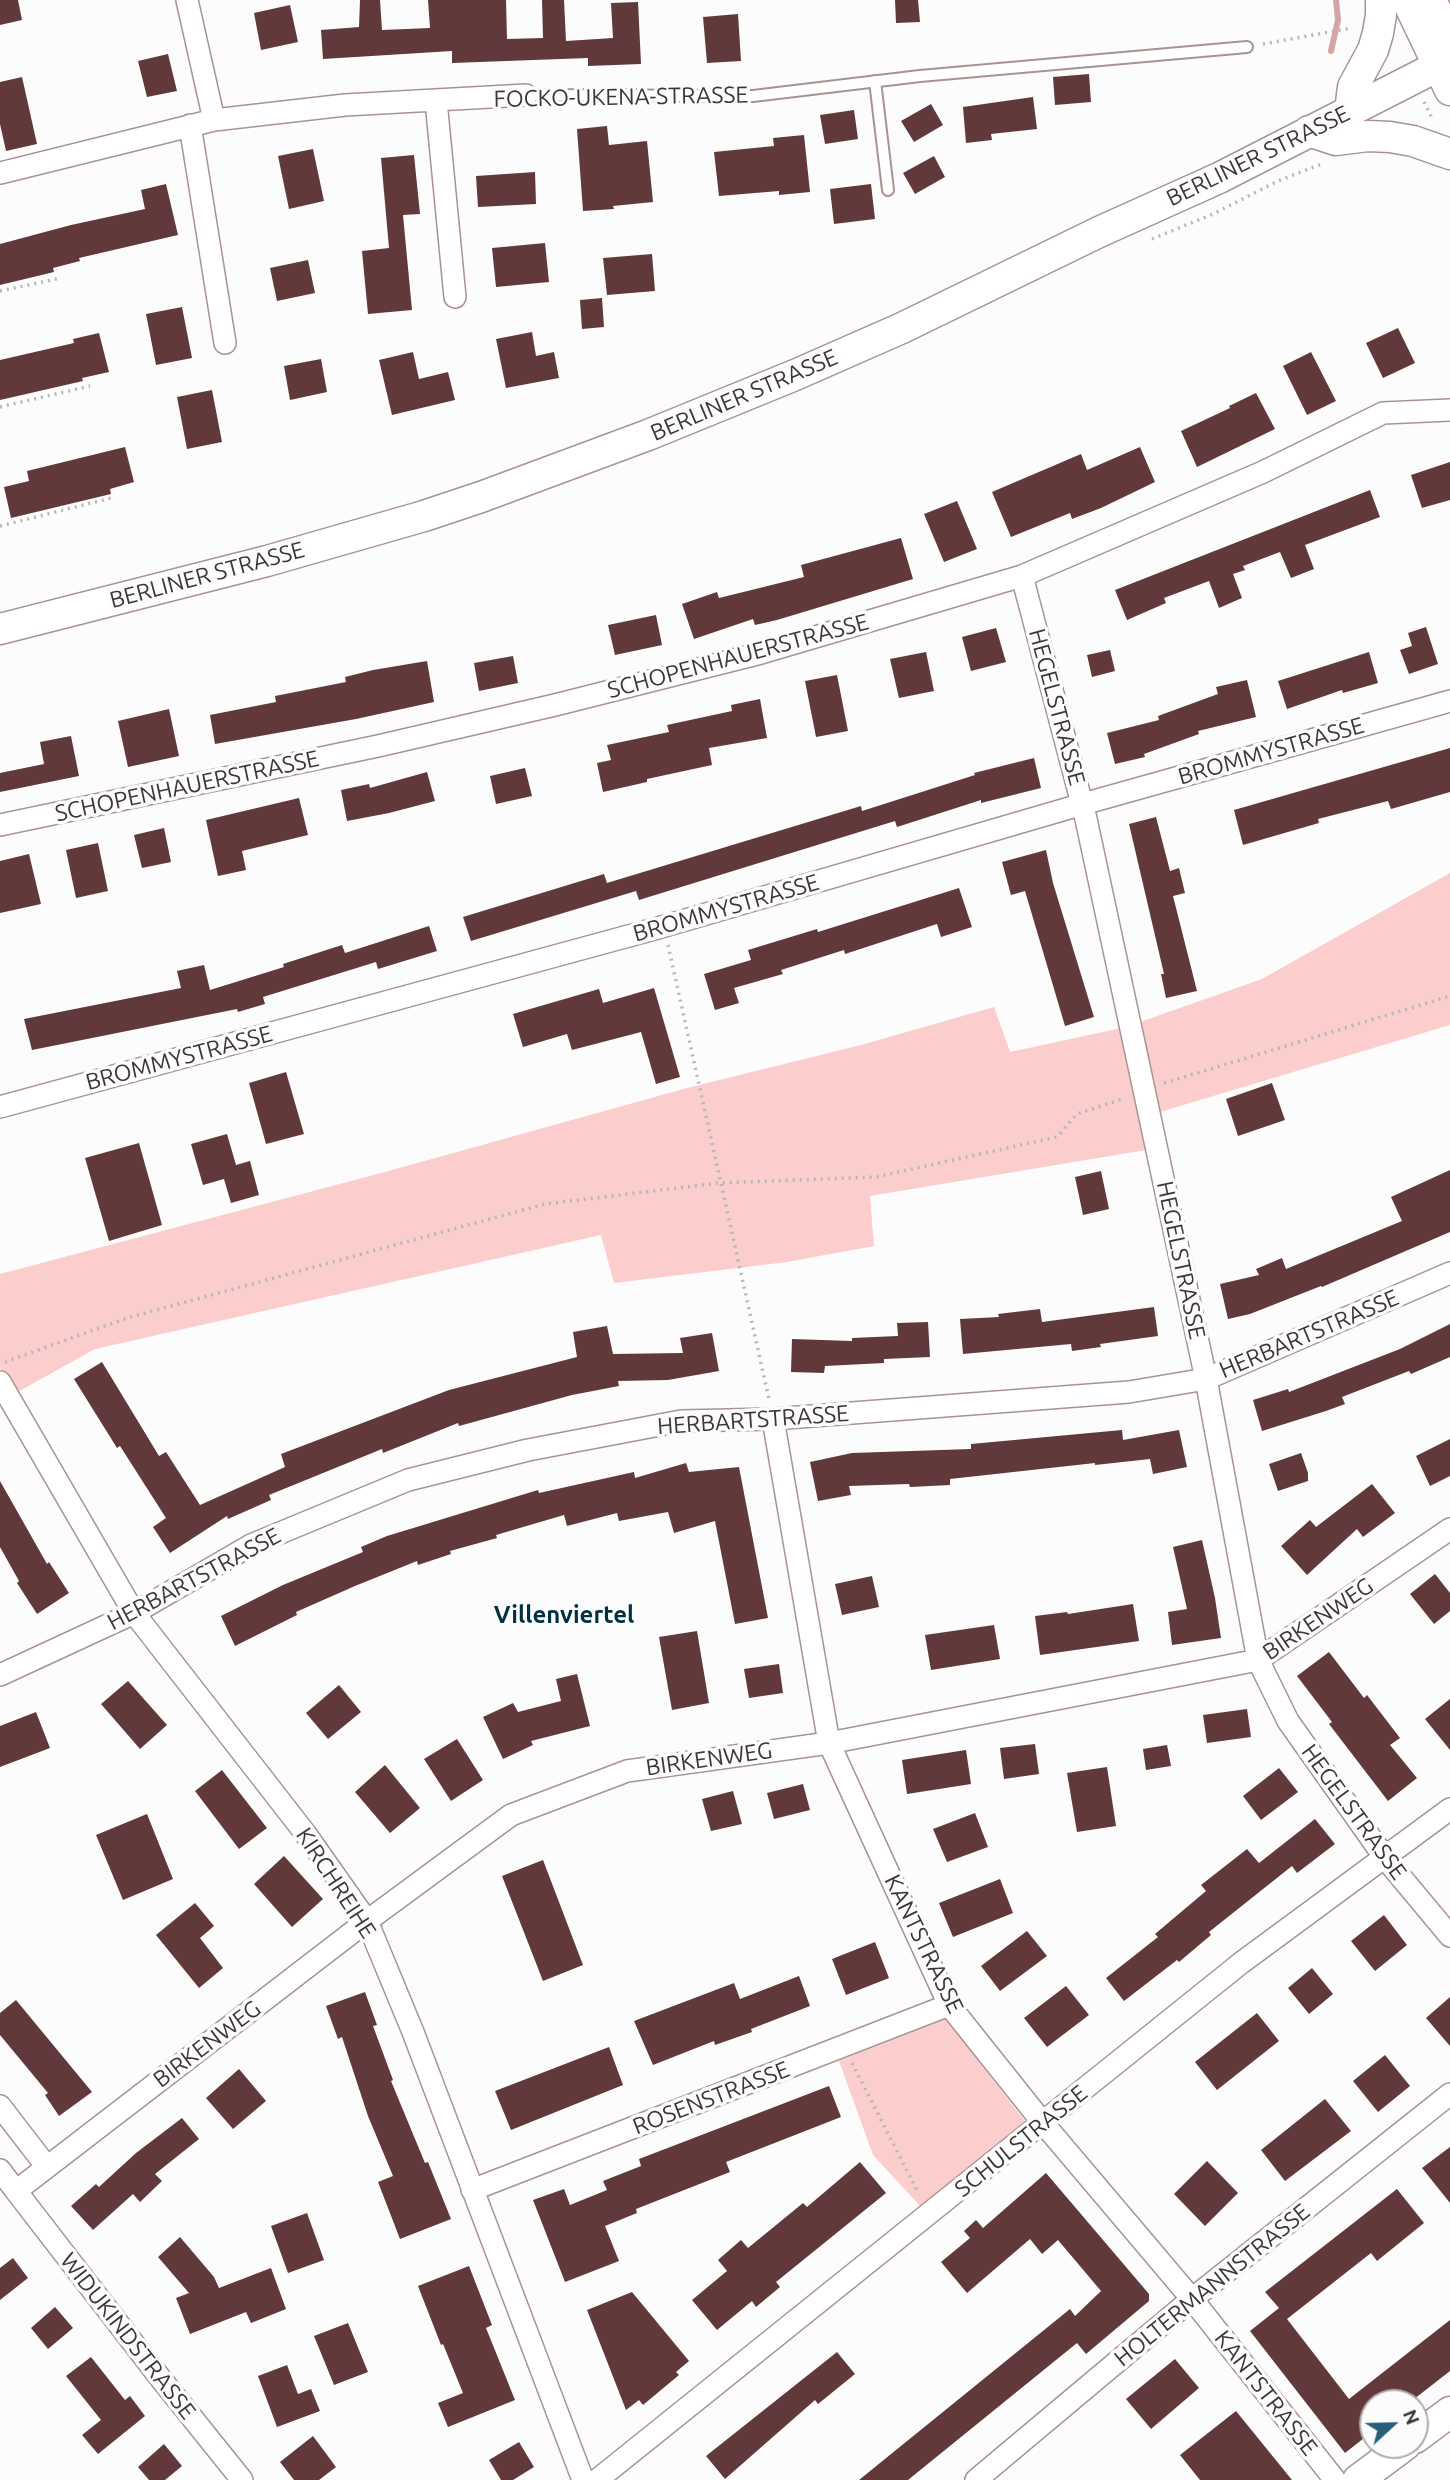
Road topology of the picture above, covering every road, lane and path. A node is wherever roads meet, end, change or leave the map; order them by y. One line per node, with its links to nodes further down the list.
1 (187, 0): 12 (street)
2 (1381, 0): 11 (main road)
3 (1407, 0): 7 (main road)
4 (1431, 0): 7 (main road)
5 (1361, 27): 6 (path)
6 (1247, 47): 8 (lane, FOCKO-UKENA-STRASSE)
7 (1447, 64): 11 (main road, BERLINER STRASSE)
8 (875, 81): 9 (lane, FOCKO-UKENA-STRASSE); 17 (lane)
9 (526, 95): 10 (street, FOCKO-UKENA-STRASSE)
10 (436, 101): 12 (street, FOCKO-UKENA-STRASSE); 20 (street)
11 (1350, 111): 14 (main road, BERLINER STRASSE)
12 (214, 120): 13 (street, FOCKO-UKENA-STRASSE)
13 (190, 125): 16 (street, FOCKO-UKENA-STRASSE); 21 (street)
14 (1309, 131): 15 (main road); 28 (main road, BERLINER STRASSE)
15 (1450, 154)
16 (0, 173)
17 (888, 190)
18 (61, 278): 19 (path)
19 (0, 291)
20 (456, 297)
21 (225, 343)
22 (90, 386): 23 (path)
23 (0, 407)
24 (1450, 410): 27 (street, SCHOPENHAUERSTRASSE)
25 (115, 497): 26 (path)
26 (0, 526)
27 (1022, 576): 30 (street, HEGELSTRASSE); 31 (street, SCHOPENHAUERSTRASSE)
28 (0, 629)
29 (1450, 701): 30 (street, BROMMYSTRASSE)
30 (1083, 804): 32 (street, BROMMYSTRASSE); 40 (street, HEGELSTRASSE)
31 (0, 825)
32 (657, 928): 36 (street, BROMMYSTRASSE); 37 (path)
33 (1450, 996): 34 (path)
34 (1165, 1082)
35 (1118, 1100): 37 (path)
36 (0, 1107)
37 (719, 1183): 39 (path); 42 (path)
38 (1450, 1273): 40 (street, HERBARTSTRASSE)
39 (0, 1363)
40 (1206, 1379): 42 (street, HERBARTSTRASSE); 45 (street, HEGELSTRASSE)
41 (0, 1382): 44 (street, KIRCHREIHE)
42 (773, 1419): 44 (street, HERBARTSTRASSE); 47 (street, KANTSTRASSE)
43 (1450, 1529): 45 (street, BIRKENWEG)
44 (134, 1613): 46 (street, HERBARTSTRASSE); 50 (street, KIRCHREIHE)
45 (1258, 1660): 47 (street, BIRKENWEG); 49 (street, HEGELSTRASSE)
46 (0, 1675)
47 (829, 1743): 50 (street, BIRKENWEG); 52 (street, KANTSTRASSE)
48 (1450, 1809): 49 (street, SCHULSTRASSE)
49 (1385, 1858): 51 (street, HEGELSTRASSE); 56 (street, SCHULSTRASSE)
50 (367, 1922): 57 (street, BIRKENWEG); 59 (street, KIRCHREIHE)
51 (1450, 1936)
52 (950, 2005): 53 (street, ROSENSTRASSE); 56 (street, KANTSTRASSE)
53 (844, 2046): 59 (street, ROSENSTRASSE); 61 (path)
54 (1450, 2094): 62 (street, HOLTERMANNSTRASSE)
55 (0, 2106): 57 (street)
56 (1043, 2123): 61 (street, SCHULSTRASSE); 62 (street, KANTSTRASSE)
57 (47, 2167): 60 (street)
58 (0, 2170): 60 (street, WIDUKINDSTRASSE)
59 (472, 2190): 67 (street, KIRCHREIHE)
60 (16, 2191): 66 (street, WIDUKINDSTRASSE)
61 (929, 2214): 68 (street, SCHULSTRASSE)
62 (1192, 2300): 69 (street, HOLTERMANNSTRASSE); 70 (street, KANTSTRASSE)
63 (1450, 2412): 64 (main road)
64 (1429, 2428)
65 (1386, 2459): 71 (main road)
66 (242, 2480)
67 (583, 2480)
68 (597, 2480)
69 (976, 2480)
70 (1335, 2480)
71 (1358, 2480)

